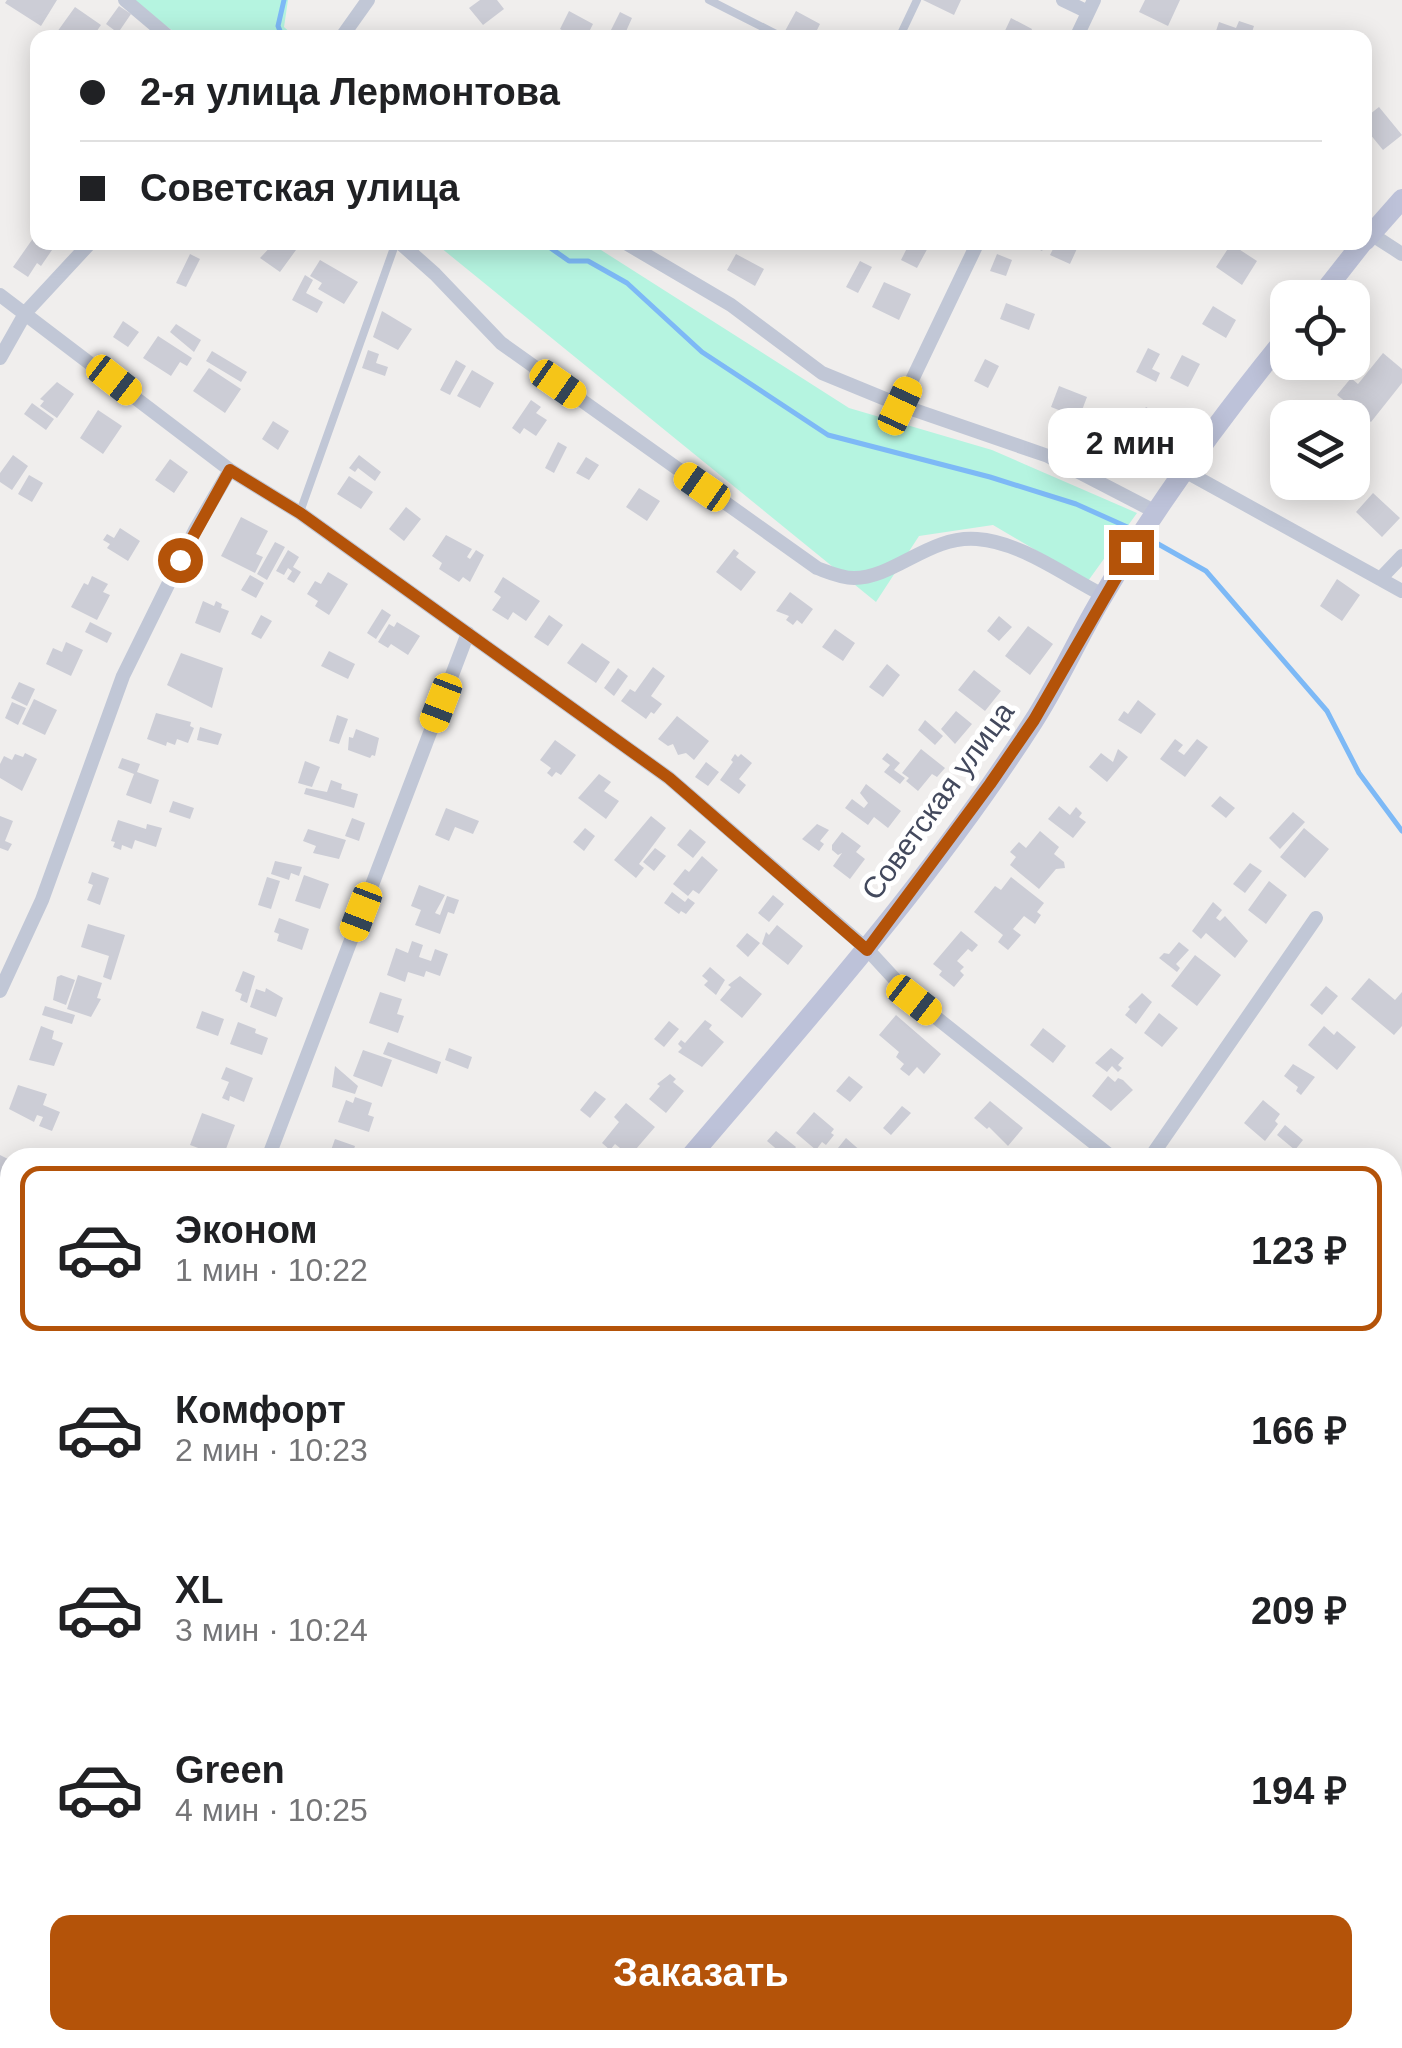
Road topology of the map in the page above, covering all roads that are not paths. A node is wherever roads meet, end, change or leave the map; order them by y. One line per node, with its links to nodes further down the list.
1 (125, 0): 7 (street)
2 (368, 0): 8 (street)
3 (709, 0): 9 (lane)
4 (916, 0): 10 (lane)
5 (1063, 0): 6 (street)
6 (1091, 6): 11 (street)
7 (161, 30)
8 (347, 30)
9 (768, 30)
10 (903, 30)
11 (1080, 30)
12 (1402, 199): 13 (street)
13 (1372, 232)
14 (1372, 242): 21 (street)
15 (84, 250): 24 (street)
16 (395, 250): 30 (lane)
17 (407, 250): 35 (street)
18 (638, 250): 27 (street)
19 (974, 250): 27 (street)
20 (1357, 250): 22 (street)
21 (1402, 254)
22 (1333, 280)
23 (0, 295): 24 (street)
24 (26, 312): 25 (street); 28 (street)
25 (0, 358)
26 (1270, 359): 29 (street)
27 (900, 406): 31 (street)
28 (230, 470): 30 (street); 39 (street)
29 (1183, 470): 31 (street); 33 (street)
30 (300, 513): 36 (street)
31 (1154, 515): 35 (street, Советская улица)
32 (1402, 556): 33 (street)
33 (1380, 578): 34 (street)
34 (1402, 591)
35 (1103, 596): 38 (street, Советская улица)
36 (468, 633): 38 (street); 40 (street)
37 (1316, 918): 43 (street)
38 (867, 950): 41 (street, Советская улица); 42 (street)
39 (0, 990)
40 (272, 1148)
41 (698, 1148)
42 (1100, 1148)
43 (1157, 1148)

